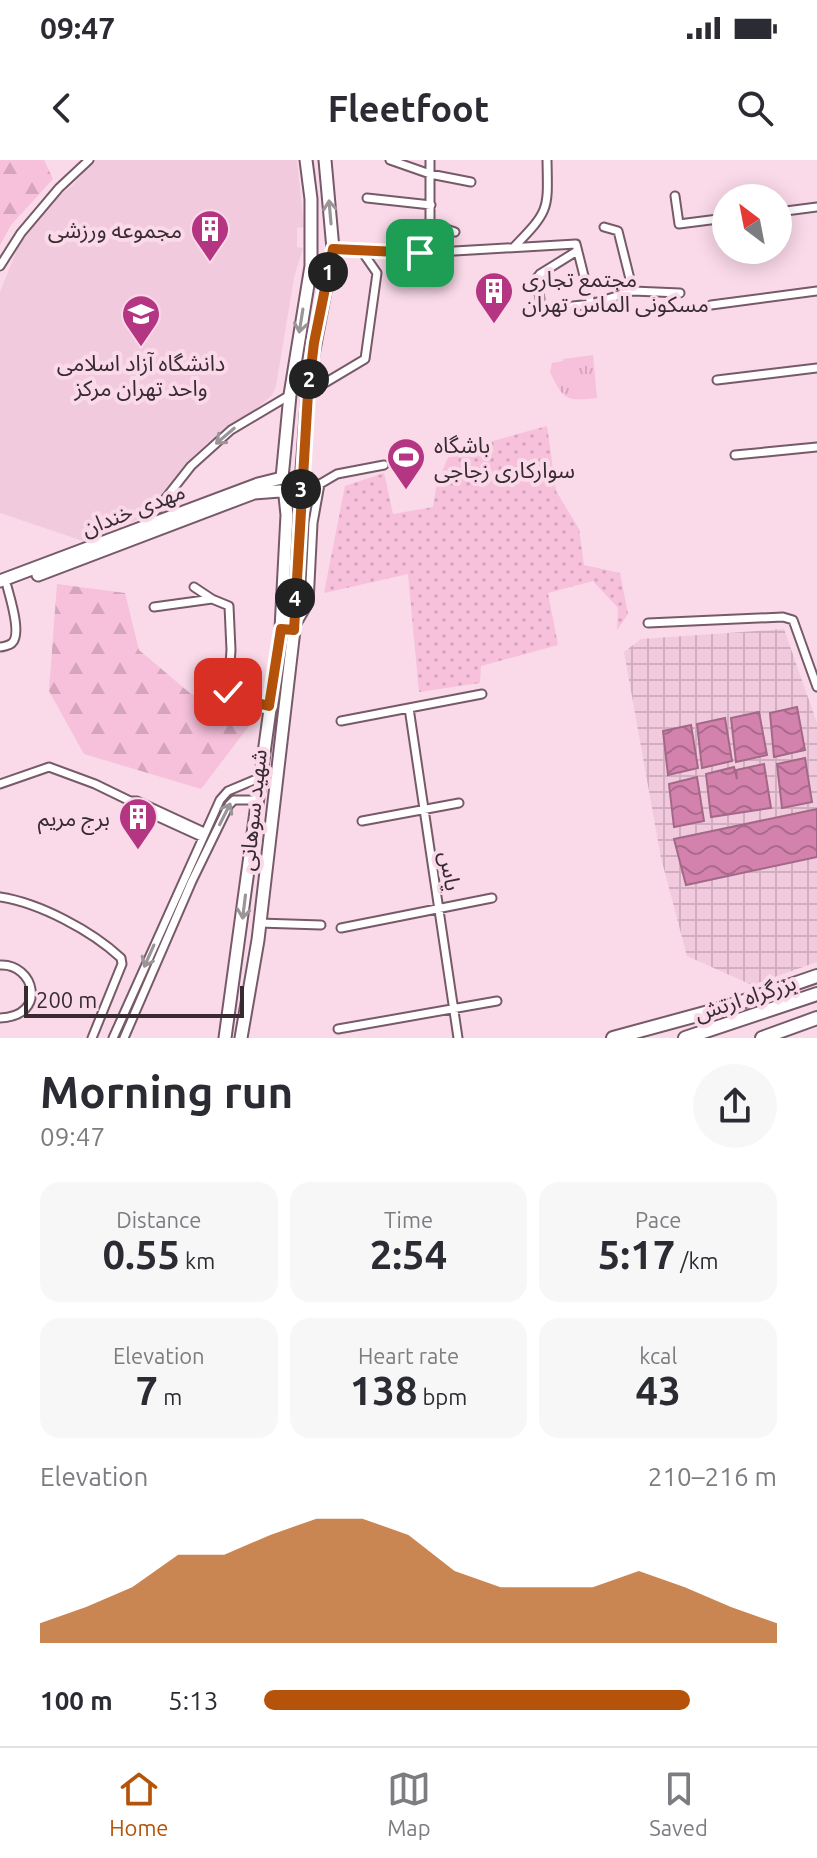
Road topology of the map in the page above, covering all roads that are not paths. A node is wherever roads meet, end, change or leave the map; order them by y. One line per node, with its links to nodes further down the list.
1 (89, 160): 23 (street)
2 (306, 160): 34 (main road, one-way to 34)
3 (325, 160): 19 (main road, شهید سوهانی, one-way to 3)
4 (390, 160): 7 (street)
5 (430, 160): 7 (street)
6 (547, 160): 18 (street)
7 (430, 174): 8 (street); 11 (street)
8 (471, 182)
9 (675, 196): 14 (street)
10 (367, 198): 11 (street)
11 (431, 205): 15 (street)
12 (817, 207): 13 (street)
13 (792, 210)
14 (712, 220)
15 (429, 223): 17 (street); 22 (street)
16 (604, 227): 24 (street)
17 (455, 232)
18 (514, 247): 21 (street); 22 (street)
19 (333, 249): 20 (street); 33 (main road, شهید سوهانی)
20 (361, 250): 22 (street); 33 (street)
21 (577, 251): 27 (street); 28 (street)
22 (420, 253)
23 (0, 266)
24 (633, 291): 26 (street); 28 (street)
25 (817, 291): 29 (street)
26 (680, 293)
27 (540, 299)
28 (591, 304): 30 (street)
29 (711, 305)
30 (573, 306)
31 (817, 368): 32 (street)
32 (717, 380)
33 (308, 393): 39 (main road, شهید سوهانی)
34 (290, 395): 38 (main road); 41 (street, one-way to 41)
35 (817, 447): 36 (street)
36 (735, 455)
37 (384, 465): 47 (street)
38 (282, 478): 39 (main road); 40 (main road); 42 (main road, مهدی خندان)
39 (301, 486): 40 (main road); 47 (main road, شهید سوهانی)
40 (282, 493): 42 (main road, مهدی خندان); 47 (main road, شهید سوهانی)
41 (147, 522)
42 (2, 586): 48 (street)
43 (194, 587): 44 (street)
44 (212, 599): 45 (street); 51 (street)
45 (154, 607)
46 (648, 623): 49 (street)
47 (287, 630): 51 (main road, شهید سوهانی); 66 (main road, شهید سوهانی)
48 (0, 647)
49 (817, 687)
50 (482, 694): 52 (street)
51 (269, 706): 54 (main road, شهید سوهانی)
52 (409, 708): 53 (street); 58 (street, یاس)
53 (341, 721)
54 (259, 778): 56 (main road, شهید سوهانی); 60 (street)
55 (0, 784): 60 (street)
56 (257, 800): 62 (street, one-way to 56); 71 (main road, شهید سوهانی, one-way to 71)
57 (459, 803): 58 (street)
58 (424, 810): 59 (street); 65 (street, یاس)
59 (362, 821)
60 (203, 835): 61 (street)
61 (184, 877): 62 (street); 83 (street, one-way to 83)
62 (192, 881): 84 (street)
63 (0, 897): 82 (street)
64 (492, 898): 65 (street)
65 (439, 909): 68 (street); 76 (street, یاس)
66 (259, 923): 67 (street); 72 (main road, شهید سوهانی)
67 (321, 925)
68 (341, 928)
69 (0, 965): 77 (street)
70 (817, 976): 73 (main road)
71 (234, 981): 72 (main road); 85 (main road, شهید سوهانی)
72 (250, 986): 86 (main road, شهید سوهانی)
73 (788, 987): 80 (main road); 88 (main road)
74 (817, 994): 80 (main road, بزرگراه ارتش)
75 (497, 1001): 76 (street)
76 (454, 1008): 79 (street); 87 (street, یاس)
77 (0, 1018)
78 (817, 1018): 81 (main road, بزرگراه ارتش)
79 (338, 1029)
80 (713, 1030): 89 (main road, بزرگراه ارتش)
81 (780, 1034): 90 (main road, بزرگراه ارتش)
82 (92, 1038)
83 (113, 1038)
84 (124, 1038)
85 (225, 1038)
86 (241, 1038)
87 (458, 1038)
88 (613, 1038)
89 (685, 1038)
90 (762, 1038)

